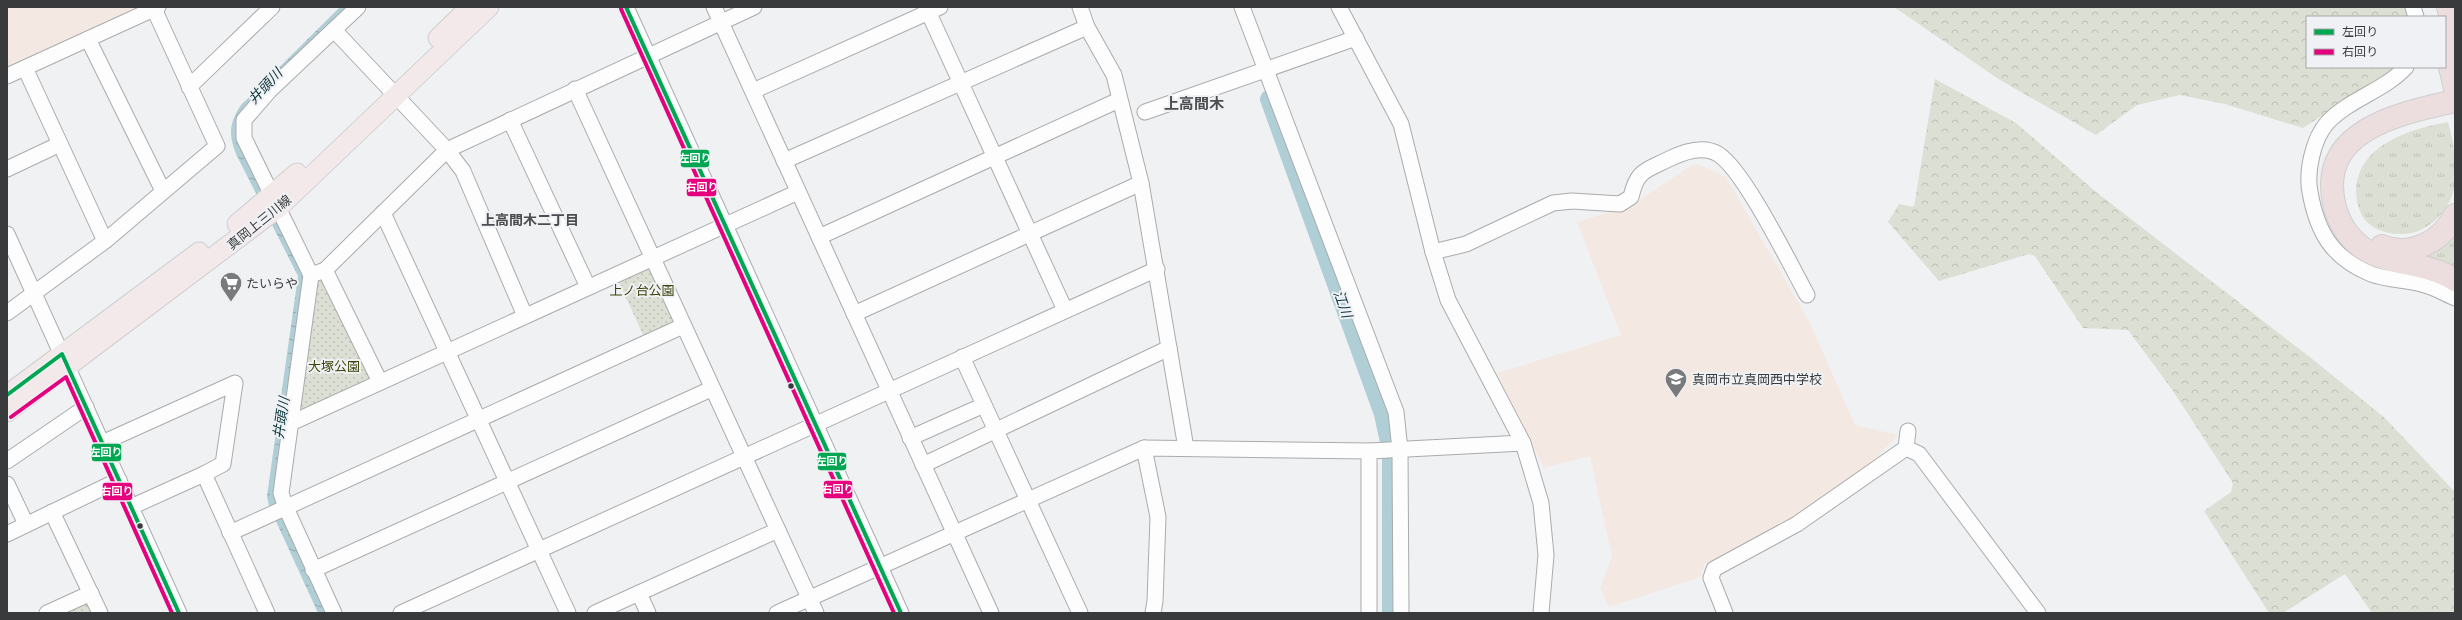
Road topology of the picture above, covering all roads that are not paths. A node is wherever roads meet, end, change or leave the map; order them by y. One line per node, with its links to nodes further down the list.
1 (272, 7): 27 (street)
2 (358, 7): 16 (street)
3 (470, 7): 30 (main road, 真岡上三川線)
4 (489, 7): 30 (main road, 真岡上三川線)
5 (626, 7): 21 (street)
6 (714, 7): 14 (street)
7 (754, 7): 14 (street)
8 (1080, 7): 15 (street)
9 (1242, 7): 24 (street)
10 (1339, 7): 18 (street)
11 (2448, 7): 17 (highway)
12 (156, 8): 19 (street); 27 (street)
13 (931, 9): 26 (street); 31 (street)
14 (721, 22): 21 (street); 31 (street)
15 (1087, 27): 26 (street); 32 (street)
16 (334, 30): 30 (street); 44 (street)
17 (2455, 36)
18 (1356, 38): 24 (street); 52 (street)
19 (88, 39): 22 (street); 42 (street)
20 (2446, 51): 28 (highway)
21 (647, 56): 29 (street); 47 (street)
22 (25, 68): 25 (street); 36 (street)
23 (2405, 68): 60 (street)
24 (1264, 70): 34 (street); 88 (street)
25 (7, 76)
26 (961, 82): 38 (street); 39 (street)
27 (189, 87): 42 (street)
28 (2455, 88)
29 (575, 89): 35 (street); 53 (street)
30 (392, 91): 37 (street); 44 (main road, 真岡上三川線)
31 (753, 91): 39 (street)
32 (1120, 100): 38 (street); 41 (street)
33 (2445, 108): 46 (highway); 56 (highway)
34 (1145, 112)
35 (510, 120): 37 (street); 57 (street)
36 (60, 144): 40 (street); 51 (street)
37 (447, 150): 45 (street); 64 (street)
38 (995, 157): 49 (street); 50 (street)
39 (784, 160): 43 (street)
40 (7, 169)
41 (1141, 183): 49 (street); 54 (street)
42 (163, 191): 51 (street)
43 (798, 192): 47 (street); 50 (street)
44 (275, 201): 55 (street); 69 (main road, 真岡上三川線)
45 (384, 213): 55 (street); 67 (street)
46 (2455, 215)
47 (725, 225): 53 (street); 79 (street)
48 (7, 234): 58 (street)
49 (1030, 234): 61 (street); 63 (street)
50 (819, 237): 63 (street)
51 (105, 240): 58 (street)
52 (1432, 252): 59 (street); 84 (street)
53 (652, 258): 57 (street); 65 (street)
54 (1157, 269): 61 (street); 66 (street)
55 (318, 273): 70 (street); 78 (street)
56 (2455, 280)
57 (588, 287): 64 (street)
58 (34, 293): 62 (street); 69 (street)
59 (1806, 295)
60 (2455, 298)
61 (1065, 310): 68 (street)
62 (7, 313)
63 (854, 314): 72 (street)
64 (525, 316): 67 (street)
65 (683, 326): 71 (street); 77 (street)
66 (1169, 348): 80 (street); 86 (street)
67 (448, 352): 70 (street); 77 (street)
68 (962, 357): 72 (street); 74 (street)
69 (65, 361): 73 (main road, 真岡上三川線); 75 (street); 76 (main road, 真岡上三川線)
70 (380, 382): 78 (street)
71 (712, 389): 90 (street); 95 (street)
72 (889, 390): 79 (street); 82 (street)
73 (7, 395)
74 (984, 404): 80 (street); 82 (street)
75 (86, 407): 83 (street); 91 (street)
76 (7, 412)
77 (479, 419): 95 (street); 99 (street)
78 (291, 423): 99 (street)
79 (815, 424): 90 (street); 107 (street)
80 (996, 430): 92 (street); 97 (street)
81 (1908, 431): 87 (street)
82 (910, 438): 92 (street)
83 (102, 443): 93 (street); 94 (street)
84 (1523, 443): 88 (street); 129 (street)
85 (1144, 448): 86 (street); 97 (street); 126 (street)
86 (1186, 448): 89 (street)
87 (1906, 448): 130 (street); 131 (street)
88 (1400, 450): 89 (street); 128 (street)
89 (1369, 451): 127 (street)
90 (745, 457): 102 (street); 106 (street)
91 (7, 461)
92 (922, 465): 104 (street)
93 (204, 474): 98 (street); 103 (street)
94 (119, 480): 98 (street); 100 (street)
95 (508, 483): 106 (street); 108 (street)
96 (7, 484): 101 (street)
97 (1027, 500): 104 (street); 125 (street)
98 (131, 507): 114 (street)
99 (286, 508): 103 (street); 108 (street)
100 (52, 512): 101 (street); 109 (street)
101 (26, 524): 105 (street)
102 (778, 530): 110 (street); 111 (street)
103 (230, 533): 115 (street)
104 (954, 533): 107 (street); 124 (street)
105 (7, 534)
106 (539, 550): 117 (street); 118 (street)
107 (879, 566): 111 (street); 123 (street)
108 (313, 570): 116 (street)
109 (91, 593): 112 (street); 113 (street)
110 (639, 593): 119 (street); 120 (street)
111 (809, 598): 121 (street); 122 (street)
112 (47, 613)
113 (100, 613)
114 (179, 613)
115 (267, 613)
116 (334, 613)
117 (401, 613)
118 (568, 613)
119 (595, 613)
120 (648, 613)
121 (777, 613)
122 (816, 613)
123 (900, 613)
124 (991, 613)
125 (1080, 613)
126 (1152, 613)
127 (1369, 613)
128 (1401, 613)
129 (1541, 613)
130 (1725, 613)
131 (2038, 613)

